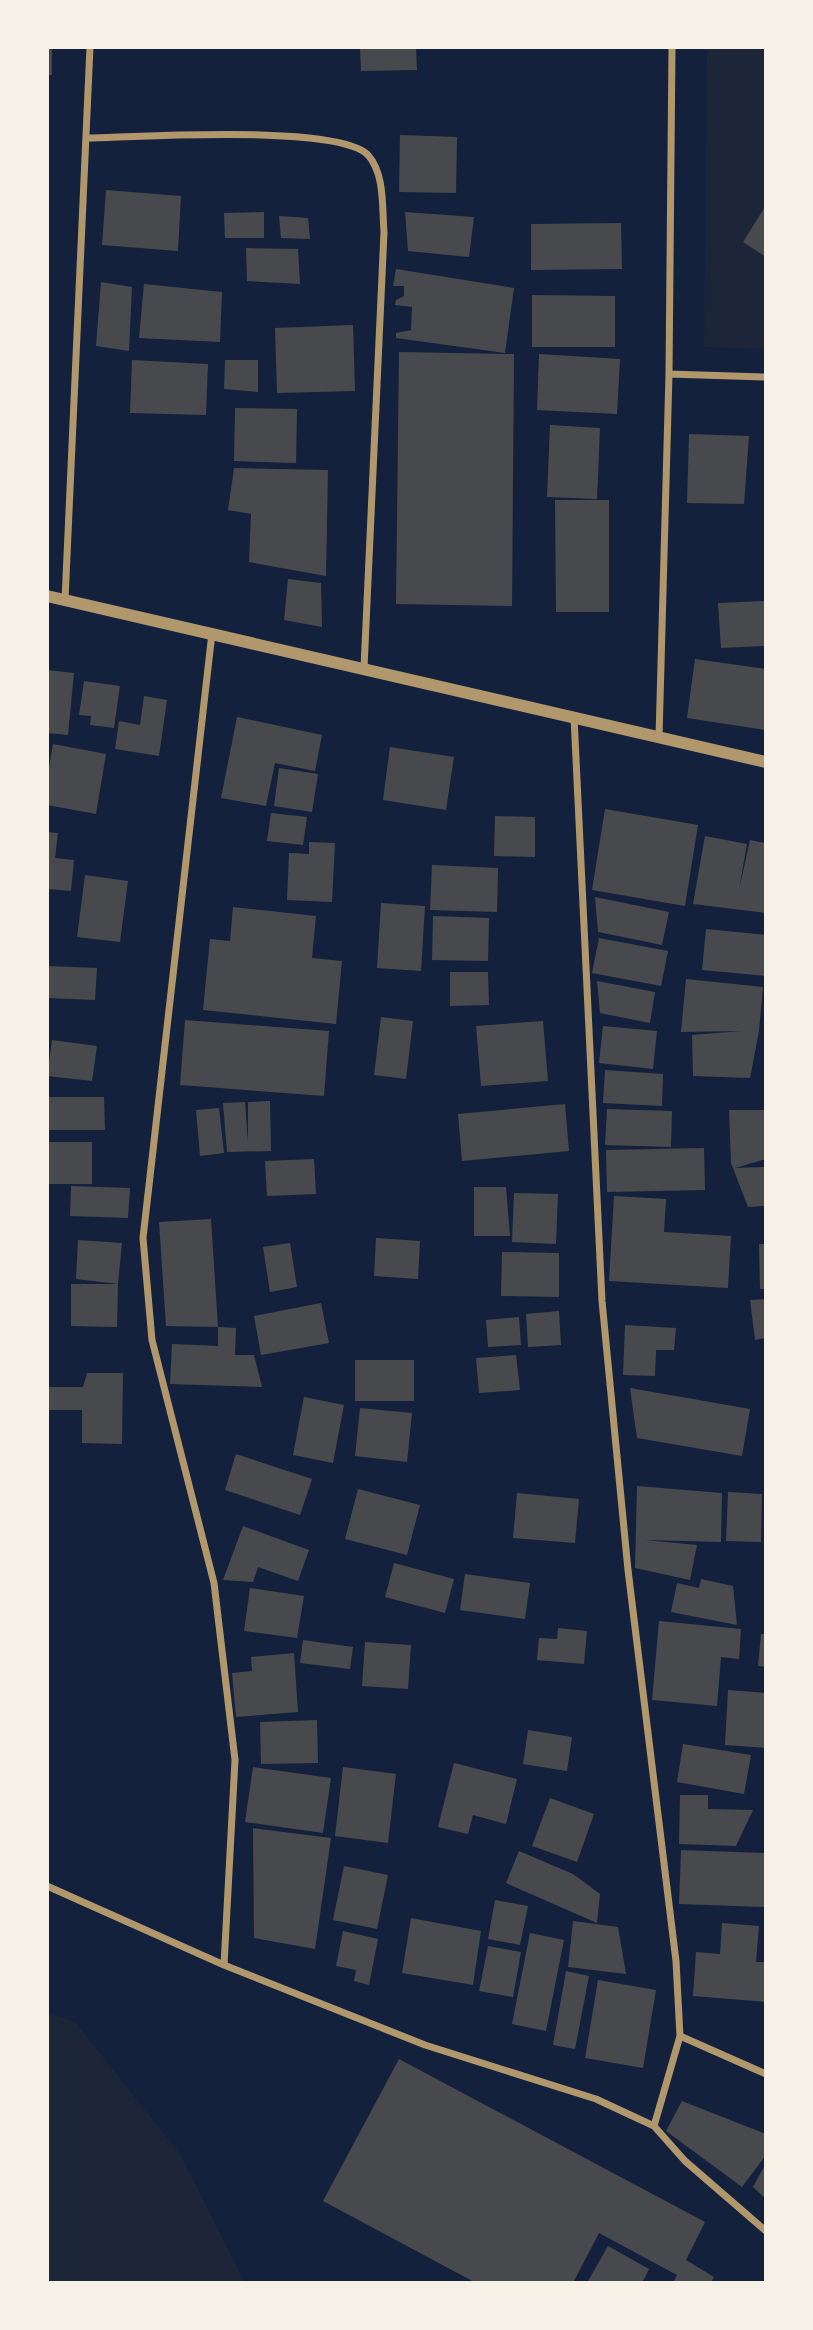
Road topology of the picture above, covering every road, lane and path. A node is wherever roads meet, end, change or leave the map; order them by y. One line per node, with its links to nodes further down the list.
1 (90, 47): 3 (street)
2 (672, 47): 4 (street)
3 (88, 138): 7 (street); 9 (street)
4 (669, 374): 5 (street); 11 (street)
5 (766, 377)
6 (47, 596): 7 (street)
7 (65, 600): 8 (street)
8 (212, 632): 9 (street); 14 (street)
9 (364, 668): 10 (street)
10 (574, 717): 11 (street); 15 (street)
11 (659, 737): 12 (street)
12 (766, 762)
13 (47, 1886): 14 (street)
14 (224, 1965): 17 (street)
15 (680, 2036): 16 (street); 17 (street)
16 (766, 2074)
17 (654, 2126): 18 (street)
18 (766, 2231)

